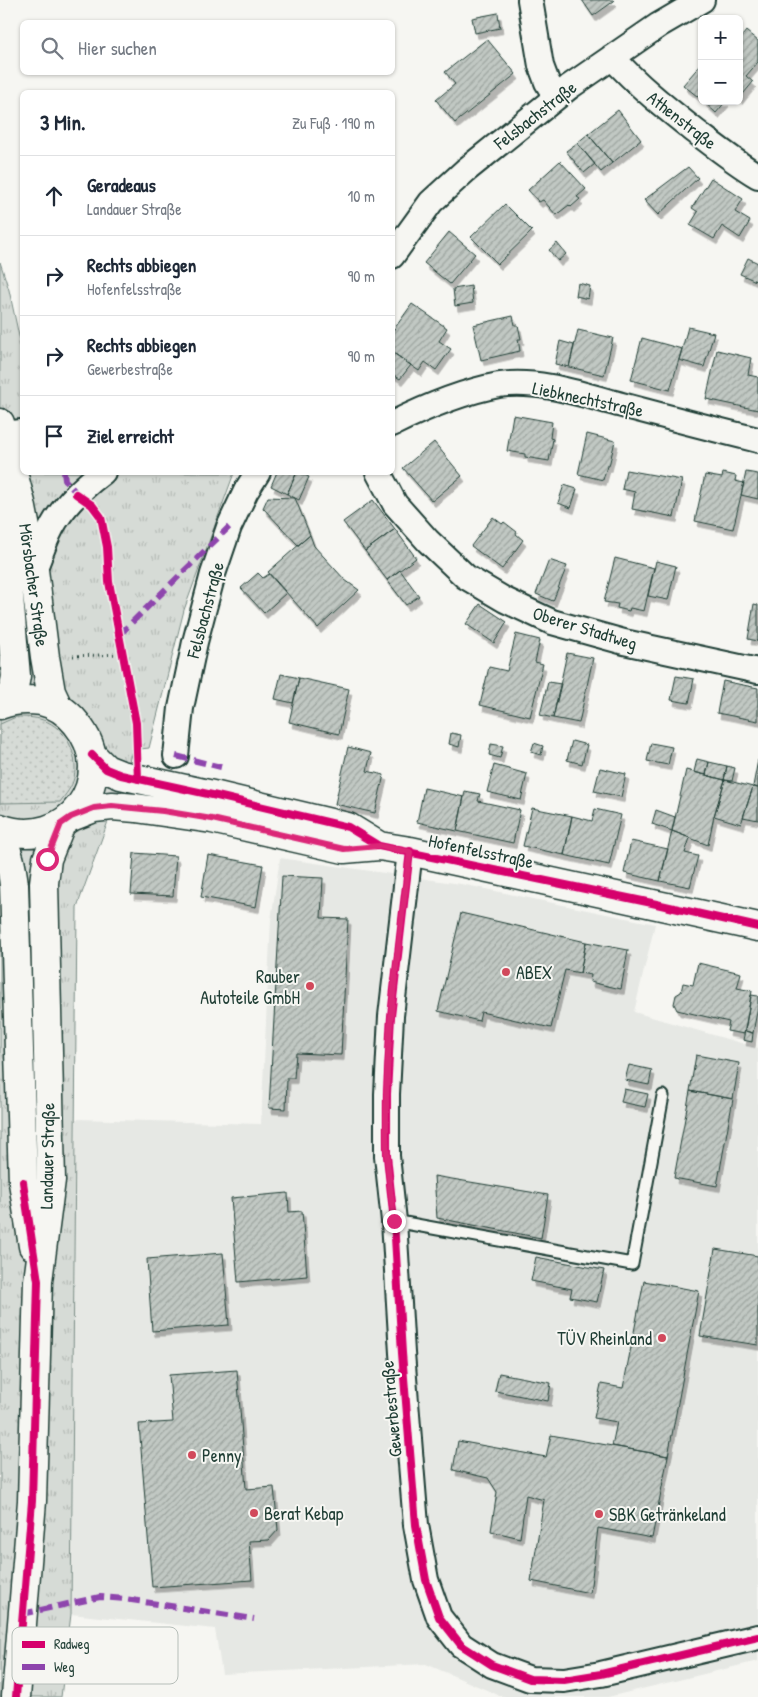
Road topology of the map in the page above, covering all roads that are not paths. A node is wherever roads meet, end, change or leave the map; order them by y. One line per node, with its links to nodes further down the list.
1 (530, 0): 4 (street)
2 (702, 0): 3 (street, Felsbachstraße)
3 (612, 57): 4 (street, Felsbachstraße); 5 (street, Athenstraße)
4 (556, 97): 6 (street, Felsbachstraße)
5 (758, 176)
6 (395, 252)
7 (395, 422): 9 (street, Liebknechtstraße)
8 (8, 430): 10 (street); 14 (main road, Mörsbacher Straße); 16 (main road, Mörsbacher Straße)
9 (758, 440)
10 (20, 453)
11 (99, 475): 14 (street)
12 (256, 475): 19 (street, Felsbachstraße)
13 (380, 475): 15 (street, Oberer Stadtweg)
14 (34, 570): 17 (main road, Mörsbacher Straße)
15 (758, 671)
16 (3, 703): 17 (main road)
17 (58, 707): 18 (main road)
18 (92, 755): 20 (main road, Landauer Straße); 23 (main road, Hofenfelsstraße)
19 (176, 756)
20 (66, 821): 21 (main road, Hofenfelsstraße); 23 (main road, Hofenfelsstraße); 28 (main road, Landauer Straße)
21 (0, 828)
22 (0, 836): 28 (main road, Landauer Straße)
23 (379, 846): 24 (main road, Hofenfelsstraße)
24 (410, 852): 25 (main road, Hofenfelsstraße); 27 (street, Gewerbestraße)
25 (758, 927)
26 (663, 1096): 27 (lane)
27 (394, 1221): 30 (street, Gewerbestraße)
28 (38, 1281): 29 (main road)
29 (22, 1627)
30 (758, 1637)
31 (17, 1684): 32 (main road)
32 (16, 1697)

